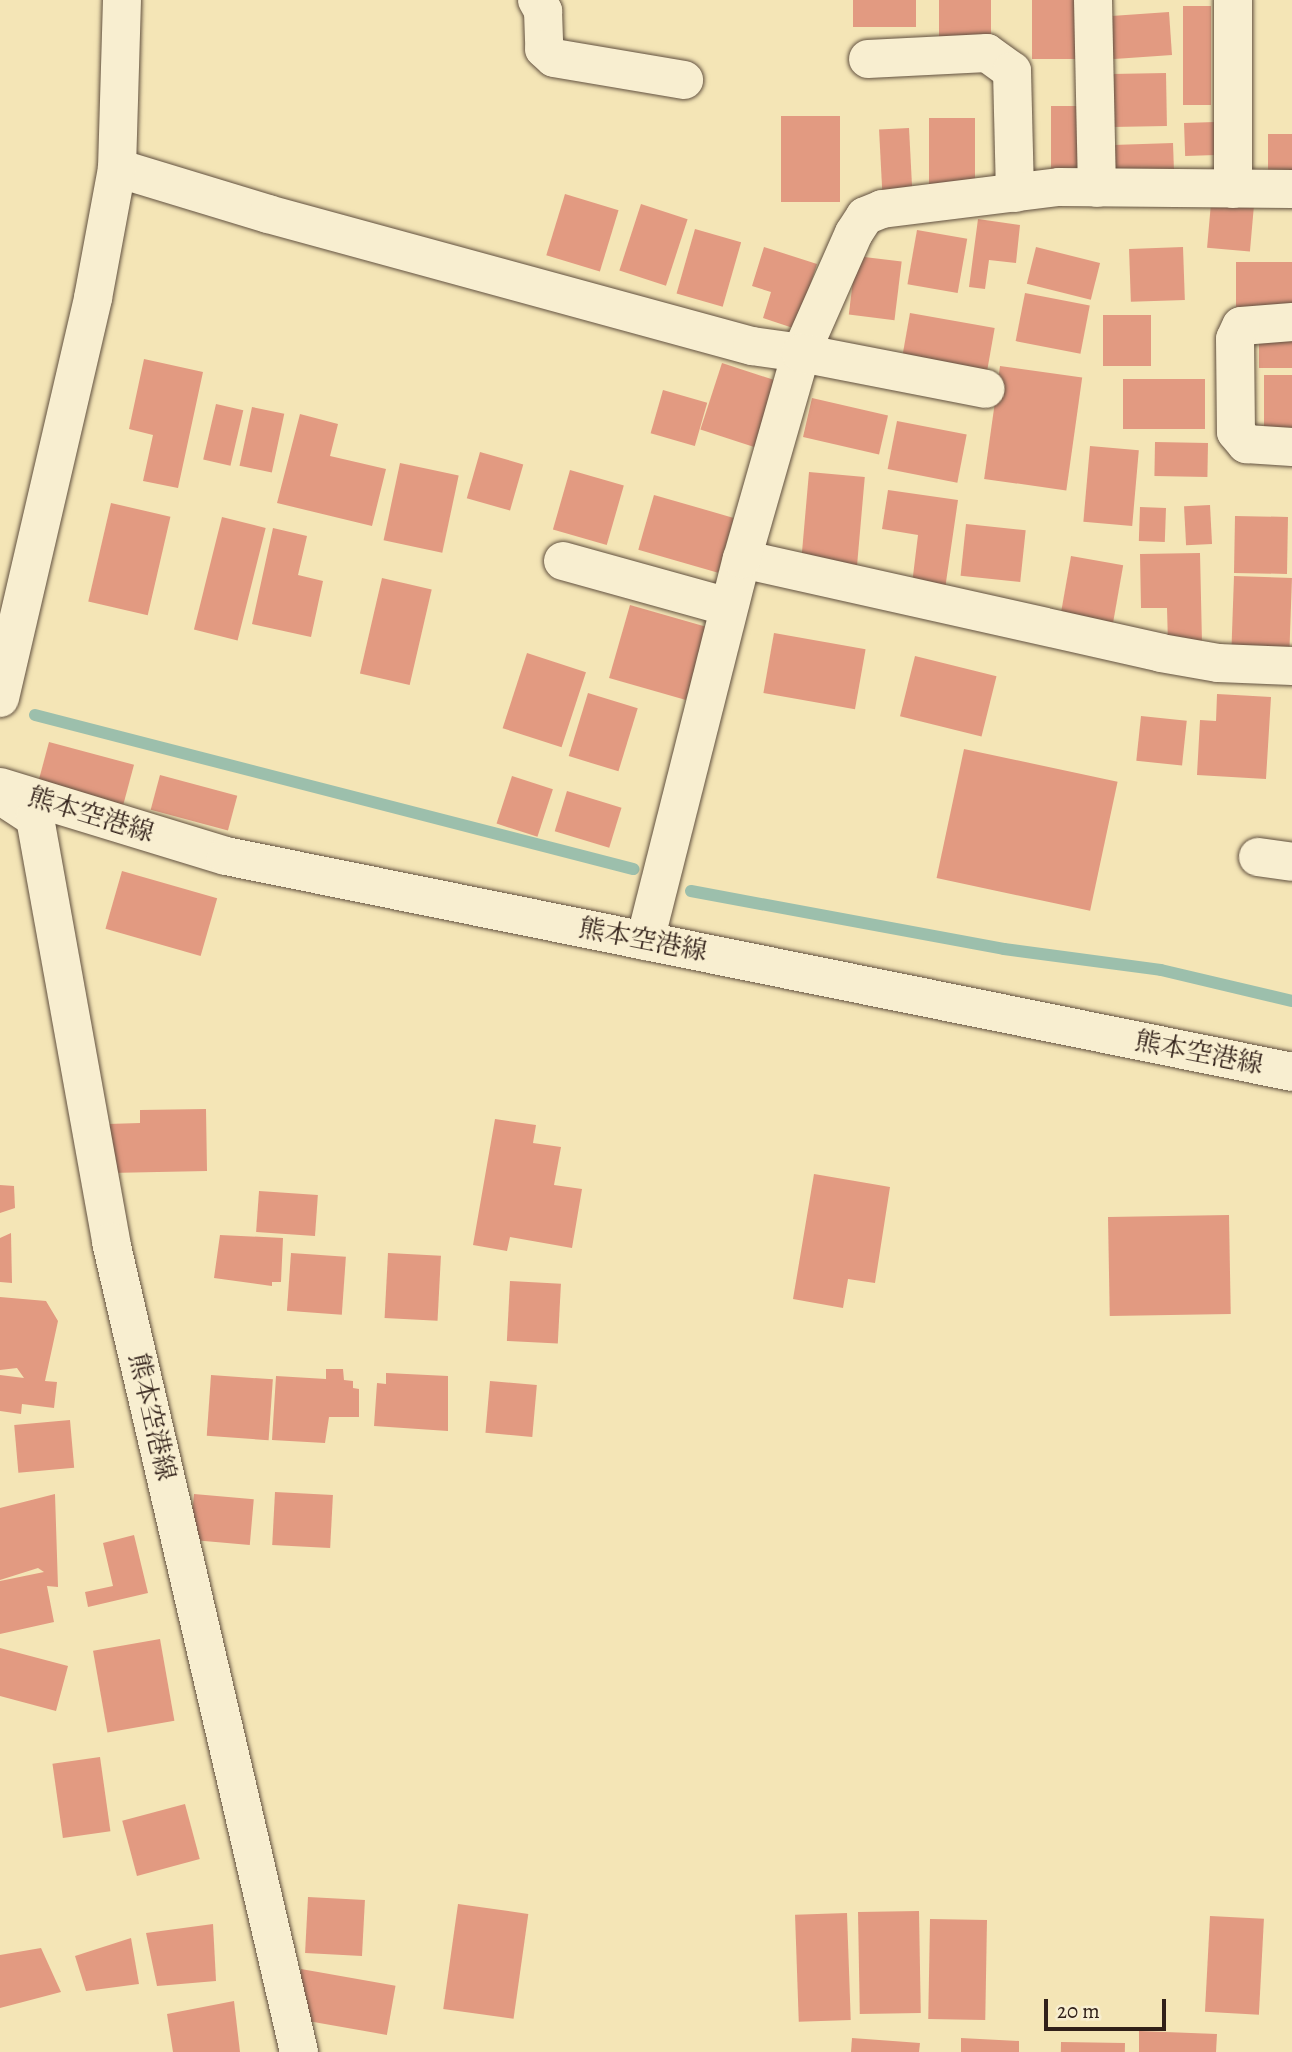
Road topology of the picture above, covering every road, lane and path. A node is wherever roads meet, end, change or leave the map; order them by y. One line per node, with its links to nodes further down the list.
1 (122, 0): 7 (street)
2 (537, 0): 6 (street)
3 (1093, 0): 8 (street)
4 (1233, 0): 9 (street)
5 (868, 59): 11 (street)
6 (684, 80)
7 (117, 167): 13 (street); 20 (street)
8 (1097, 188): 9 (street); 11 (street)
9 (1233, 189): 10 (street)
10 (1292, 189)
11 (1015, 193): 13 (street)
12 (1292, 322): 15 (street)
13 (802, 353): 14 (street); 16 (street)
14 (986, 389)
15 (1292, 447)
16 (742, 559): 18 (street); 19 (street)
17 (563, 561): 18 (street)
18 (729, 607): 23 (street)
19 (1292, 666)
20 (0, 698)
21 (0, 787): 23 (street, 熊本空港線)
22 (0, 795): 25 (street, 熊本空港線)
23 (645, 940): 24 (street, 熊本空港線)
24 (1292, 1072)
25 (299, 2052)

